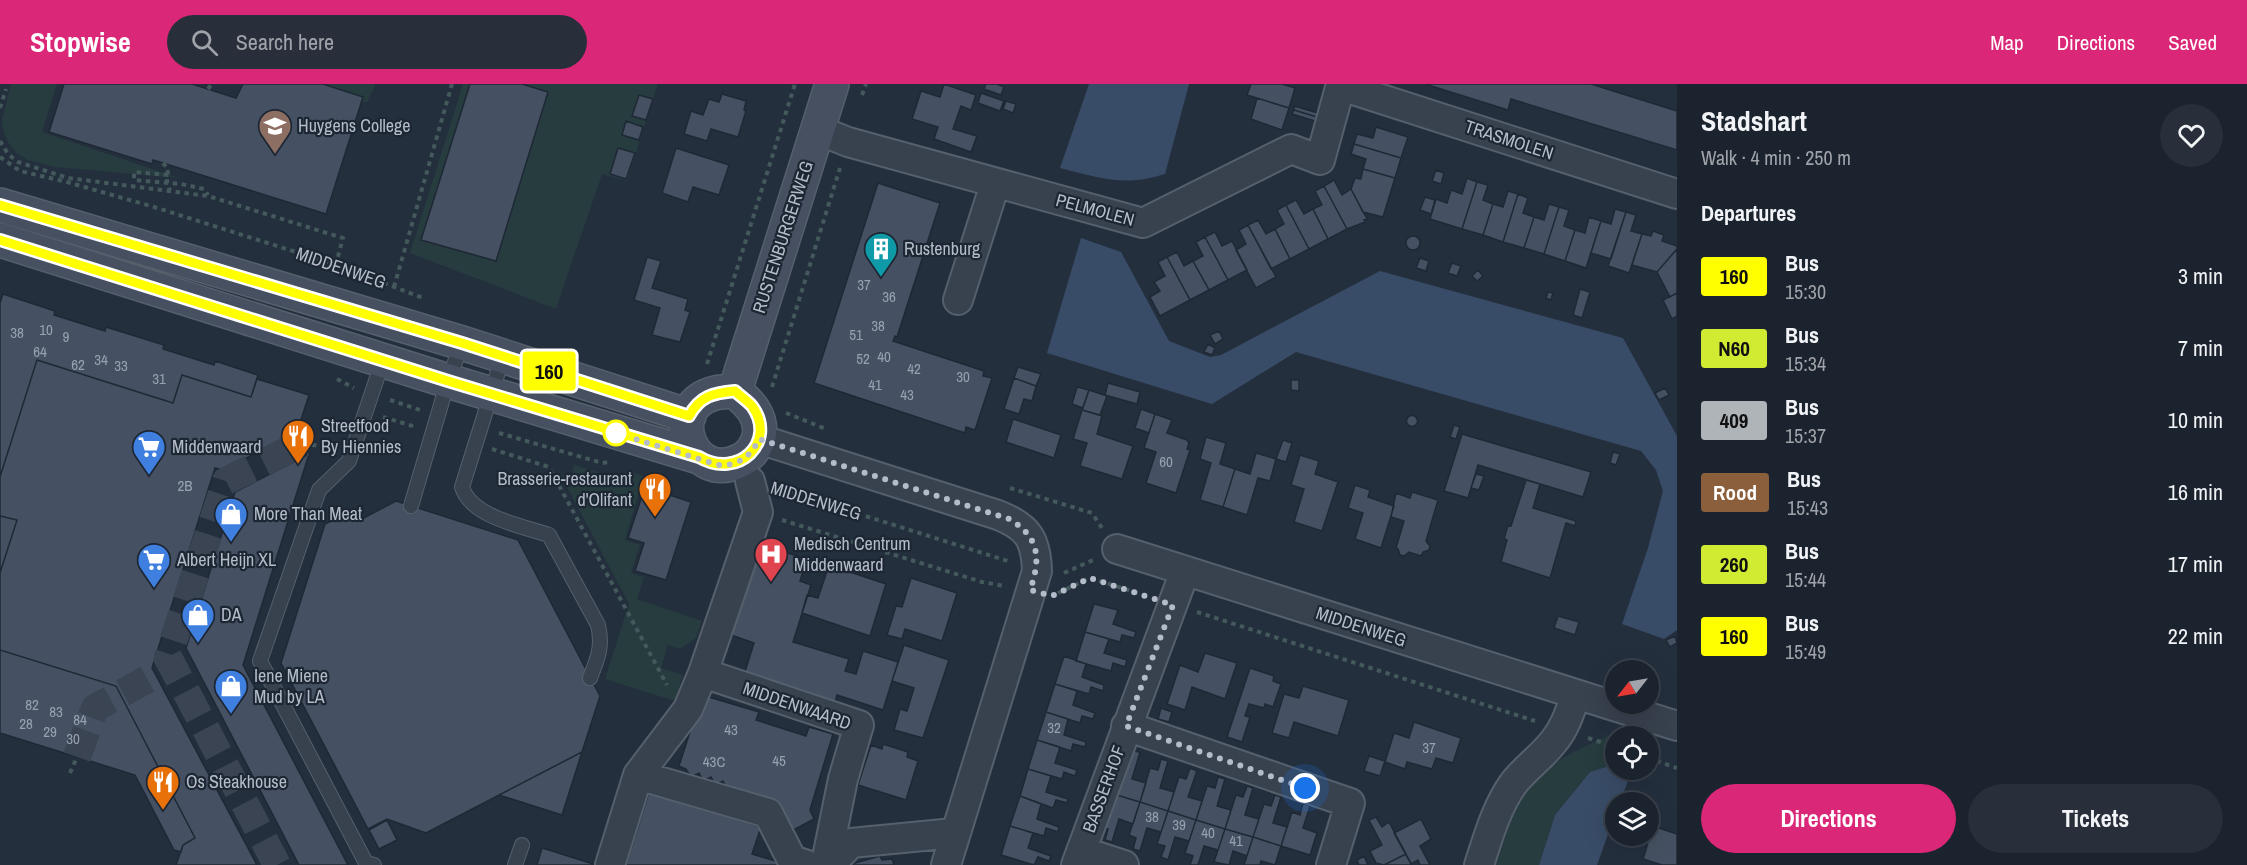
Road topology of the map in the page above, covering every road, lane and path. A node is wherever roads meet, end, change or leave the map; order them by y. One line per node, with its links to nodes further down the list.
1 (452, 84): 21 (path)
2 (795, 84): 28 (path, RUSTENBURGERWEG)
3 (832, 84): 7 (street, RUSTENBURGERWEG)
4 (1341, 85): 14 (street, PELMOLEN); 16 (street, TRASMOLEN)
5 (6, 89): 6 (path)
6 (0, 108)
7 (818, 130): 9 (street, PELMOLEN); 30 (street, RUSTENBURGERWEG)
8 (0, 141): 15 (path)
9 (848, 142): 14 (street, PELMOLEN); 31 (path, RUSTENBURGERWEG)
10 (0, 158): 20 (path, MIDDENWEG)
11 (163, 163): 12 (path)
12 (168, 175): 13 (path); 13 (path)
13 (167, 183): 15 (path); 17 (path)
14 (995, 184): 22 (street)
15 (170, 190): 17 (path)
16 (1677, 194)
17 (208, 196): 20 (path)
18 (0, 205): 24 (street, MIDDENWEG)
19 (0, 240): 27 (street)
20 (337, 265): 21 (path, MIDDENWEG); 24 (path)
21 (394, 287): 23 (path, MIDDENWEG)
22 (958, 300)
23 (430, 301)
24 (325, 302): 25 (street, MIDDENWEG)
25 (462, 343): 26 (street, MIDDENWEG); 29 (lane)
26 (503, 356): 32 (lane); 33 (street, MIDDENWEG)
27 (383, 359): 29 (street); 36 (lane)
28 (705, 372)
29 (448, 381): 32 (street); 39 (lane)
30 (735, 391): 33 (street); 34 (street)
31 (771, 392)
32 (490, 394): 37 (street); 46 (lane)
33 (689, 416): 37 (street)
34 (759, 439): 37 (street); 43 (street)
35 (303, 443): 36 (path)
36 (352, 452): 62 (lane)
37 (699, 457)
38 (750, 481): 40 (street); 43 (path, MIDDENWEG)
39 (411, 506)
40 (758, 512): 43 (path); 45 (street)
41 (1117, 549): 42 (street, MIDDENWEG); 43 (path)
42 (1185, 571): 44 (street, BASSERHOF); 47 (street, MIDDENWEG)
43 (1036, 575): 44 (path); 57 (street)
44 (1173, 605): 48 (street, BASSERHOF); 50 (path)
45 (703, 673): 56 (street); 60 (street, MIDDENWAARD)
46 (590, 678)
47 (1576, 695): 49 (street, MIDDENWEG); 50 (street)
48 (1126, 726): 59 (street, BASSERHOF); 67 (street, BASSERHOF)
49 (1677, 726)
50 (1561, 729): 51 (path); 68 (street)
51 (1605, 743)
52 (77, 757): 55 (path)
53 (1659, 762): 54 (path)
54 (1677, 768)
55 (70, 773)
56 (638, 775): 64 (street); 65 (street)
57 (954, 833): 60 (street, MIDDENWAARD); 61 (street)
58 (522, 844): 63 (lane)
59 (1079, 858): 66 (street, BASSERHOF)
60 (833, 863)
61 (949, 864)
62 (374, 865)
63 (515, 865)
64 (610, 865)
65 (807, 865)
66 (1124, 865)
67 (1331, 865)
68 (1479, 865)

